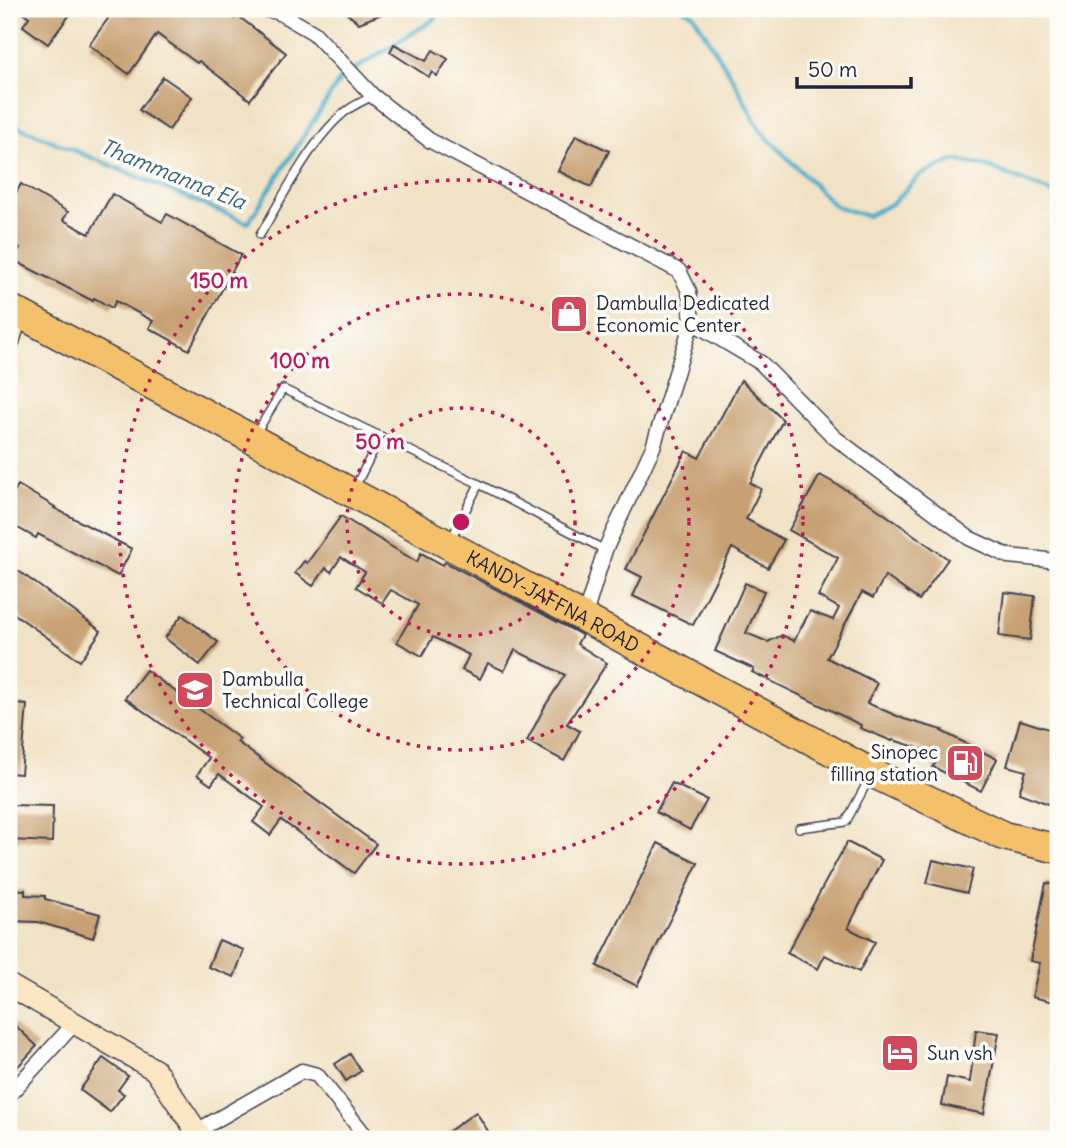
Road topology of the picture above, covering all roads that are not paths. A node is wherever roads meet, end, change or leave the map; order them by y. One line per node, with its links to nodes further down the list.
1 (261, 9): 2 (street)
2 (368, 91): 3 (lane); 5 (street)
3 (260, 235)
4 (12, 308): 6 (street); 8 (highway, KANDY-JAFFNA ROAD)
5 (692, 322): 12 (street); 13 (street)
6 (9, 340)
7 (381, 436): 8 (lane); 9 (lane); 10 (lane)
8 (253, 438): 10 (highway, KANDY-JAFFNA ROAD)
9 (479, 484): 11 (lane); 12 (lane)
10 (352, 493): 11 (highway, KANDY-JAFFNA ROAD)
11 (448, 545): 14 (highway, KANDY-JAFFNA ROAD)
12 (605, 550): 14 (street)
13 (1058, 561)
14 (584, 618): 15 (highway, KANDY-JAFFNA ROAD)
15 (872, 773): 16 (lane); 17 (highway, KANDY-JAFFNA ROAD)
16 (799, 828)
17 (1058, 849)
18 (9, 985): 19 (street)
19 (74, 1024): 20 (street); 21 (street)
20 (9, 1095)
21 (199, 1135): 22 (street)
22 (368, 1139)

